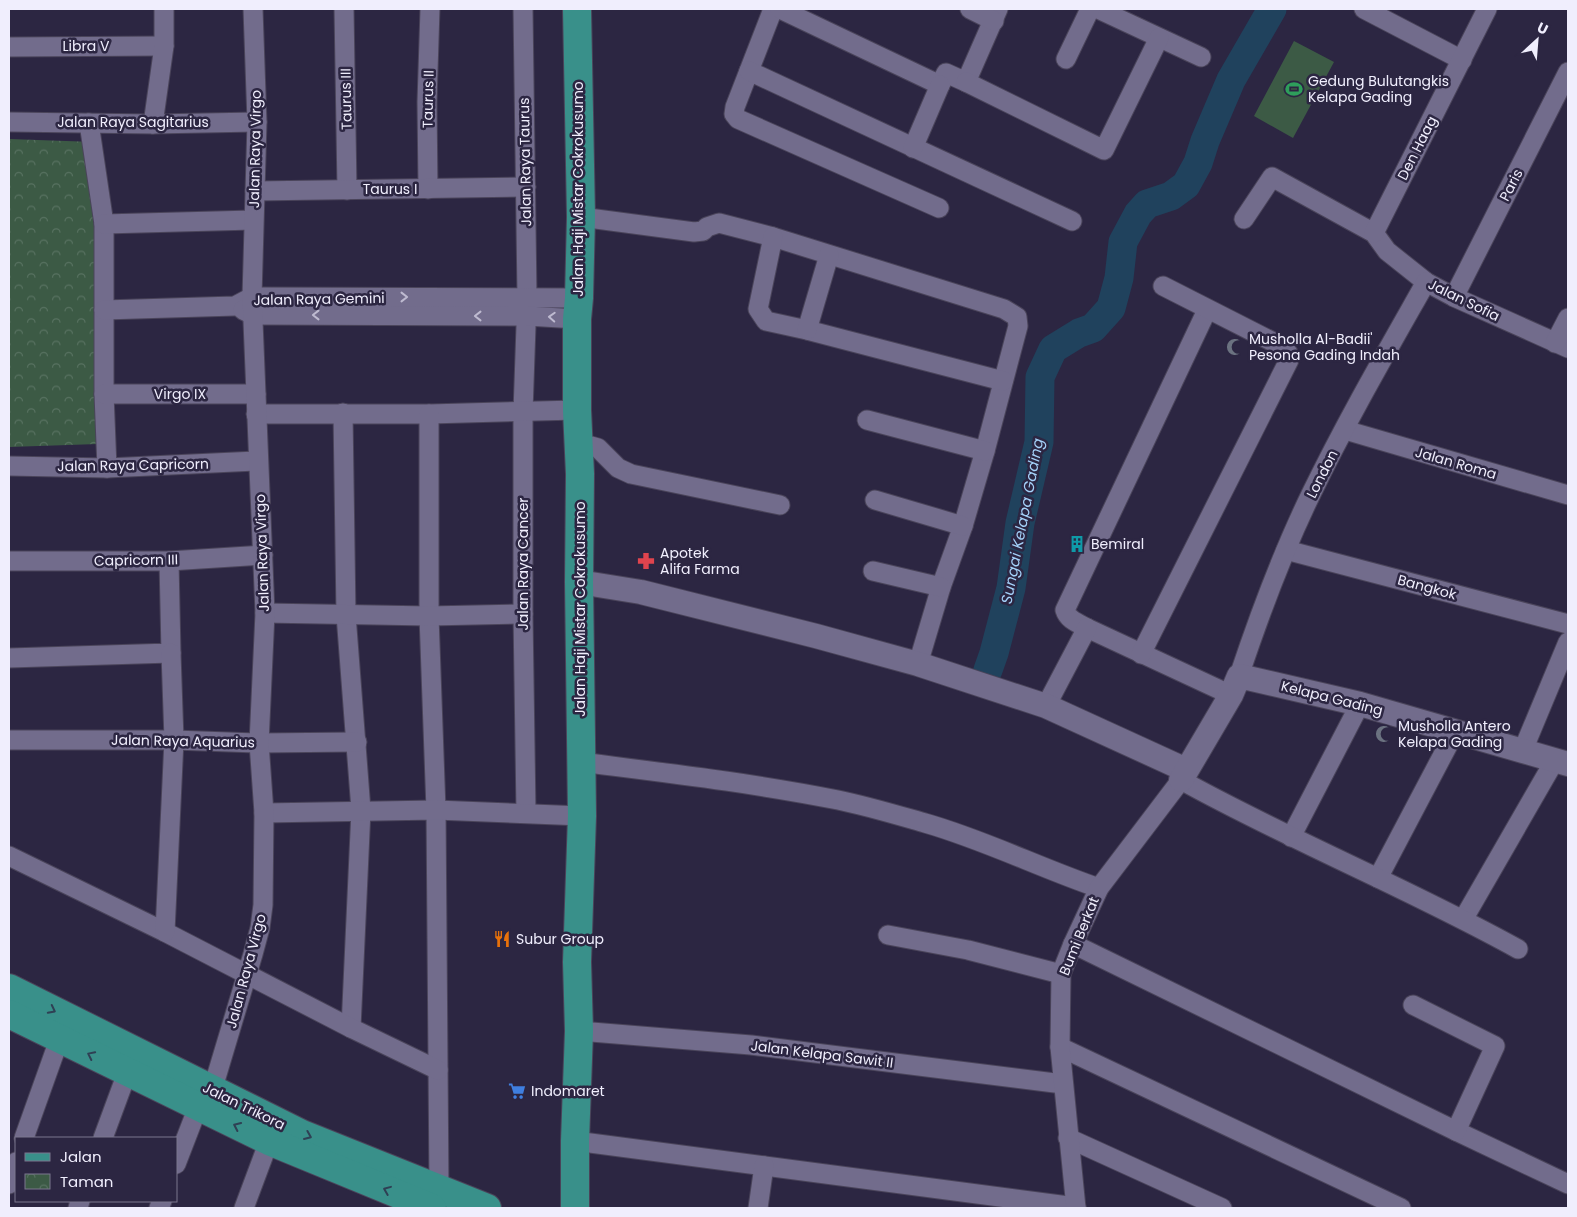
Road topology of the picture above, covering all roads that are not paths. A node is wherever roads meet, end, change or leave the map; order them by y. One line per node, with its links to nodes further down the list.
1 (164, 9): 16 (street)
2 (253, 9): 26 (street, Jalan Raya Virgo)
3 (344, 9): 33 (street, Taurus III)
4 (430, 9): 31 (street, Taurus II)
5 (523, 9): 30 (street, Jalan Raya Taurus)
6 (577, 9): 35 (main road, Jalan Haji Mistar Cokrokusumo)
7 (773, 9): 21 (street)
8 (780, 9): 24 (street)
9 (970, 9): 14 (street)
10 (1090, 9): 19 (street)
11 (1098, 9): 15 (street)
12 (1364, 9): 20 (street)
13 (1487, 9): 20 (street, Den Haag)
14 (996, 15): 23 (street)
15 (1159, 38): 18 (street); 23 (street)
16 (164, 46): 17 (street, Libra V); 28 (street)
17 (9, 47)
18 (1201, 57)
19 (1066, 59)
20 (1462, 60): 40 (street, Den Haag)
21 (749, 71): 29 (street); 34 (street)
22 (1568, 72): 46 (street, Paris)
23 (966, 82): 24 (street)
24 (940, 85): 29 (street)
25 (9, 122): 27 (street, Jalan Raya Sagitarius)
26 (257, 122): 28 (street, Jalan Raya Sagitarius); 32 (street, Jalan Raya Virgo)
27 (89, 123): 28 (street, Jalan Raya Sagitarius); 39 (street)
28 (153, 124)
29 (914, 148): 38 (street)
30 (526, 187): 31 (street, Taurus I); 45 (street, Jalan Raya Taurus)
31 (428, 189): 33 (street, Taurus I)
32 (255, 190): 33 (street, Taurus I); 37 (street, Jalan Raya Virgo)
33 (347, 190)
34 (940, 208)
35 (580, 217): 41 (street); 48 (main road, Jalan Haji Mistar Cokrokusumo)
36 (1244, 219): 40 (street)
37 (254, 220): 39 (street); 47 (street, Jalan Raya Virgo)
38 (1072, 221)
39 (104, 224): 49 (street)
40 (1374, 233): 43 (street, Jalan Sofia)
41 (773, 237): 42 (street); 53 (street)
42 (829, 255): 53 (street); 55 (street)
43 (1426, 282): 46 (street, Jalan Sofia); 64 (street, London)
44 (1162, 286): 50 (street)
45 (527, 297): 47 (street, Jalan Raya Gemini, one-way to 45); 48 (street, Jalan Raya Gemini); 51 (street, Jalan Raya Taurus)
46 (1454, 297): 54 (street, Jalan Sofia)
47 (253, 306): 49 (street, Jalan Raya Gemini); 51 (street, Jalan Raya Gemini, one-way to 47); 57 (street, Jalan Raya Virgo)
48 (578, 308): 51 (street, Jalan Raya Gemini, one-way to 51); 58 (main road, Jalan Haji Mistar Cokrokusumo)
49 (104, 310): 56 (street)
50 (1207, 310): 86 (street); 89 (street)
51 (527, 316): 59 (street, Jalan Raya Cancer)
52 (1568, 318): 54 (street)
53 (807, 330): 55 (street)
54 (1562, 345)
55 (1003, 381): 66 (street)
56 (104, 394): 57 (street, Virgo IX); 69 (street)
57 (256, 394): 61 (street, Jalan Raya Virgo)
58 (577, 410): 59 (street); 65 (main road, Jalan Haji Mistar Cokrokusumo)
59 (522, 412): 62 (street); 82 (street, Jalan Raya Cancer)
60 (343, 413): 61 (street); 62 (street); 83 (street)
61 (256, 414): 67 (street, Jalan Raya Virgo)
62 (429, 414): 84 (street)
63 (867, 420): 66 (street)
64 (1345, 430): 70 (street, Jalan Roma); 74 (street, London)
65 (579, 446): 72 (street); 79 (main road, Jalan Haji Mistar Cokrokusumo)
66 (985, 451): 73 (street)
67 (258, 461): 69 (street, Jalan Raya Capricorn); 75 (street, Jalan Raya Virgo)
68 (9, 466): 69 (street, Jalan Raya Capricorn)
69 (107, 468)
70 (1568, 495)
71 (875, 500): 73 (street)
72 (780, 505)
73 (963, 526): 80 (street)
74 (1286, 550): 85 (street, Bangkok); 92 (street, London)
75 (263, 555): 77 (street, Capricorn III); 81 (street, Jalan Raya Virgo)
76 (9, 561): 77 (street, Capricorn III)
77 (170, 561): 88 (street)
78 (873, 571): 80 (street)
79 (579, 582): 91 (street); 101 (main road, Jalan Haji Mistar Cokrokusumo)
80 (941, 588): 91 (street)
81 (265, 614): 83 (street); 99 (street, Jalan Raya Virgo)
82 (523, 614): 84 (street); 107 (street, Jalan Raya Cancer)
83 (346, 615): 84 (street); 98 (street)
84 (430, 616): 105 (street)
85 (1568, 624)
86 (1092, 630): 89 (street); 94 (street)
87 (1568, 642): 100 (street)
88 (171, 653): 90 (street); 97 (street)
89 (1141, 654): 92 (street)
90 (9, 658)
91 (918, 664): 94 (street)
92 (1235, 685): 93 (street, Kelapa Gading); 103 (street)
93 (1360, 704): 95 (street, Kelapa Gading); 109 (street)
94 (1052, 708): 103 (street)
95 (1456, 730): 100 (street, Kelapa Gading); 111 (street)
96 (9, 740): 97 (street, Jalan Raya Aquarius)
97 (174, 740): 99 (street, Jalan Raya Aquarius); 114 (street)
98 (357, 742): 99 (street, Jalan Raya Aquarius); 104 (street)
99 (259, 743): 106 (street, Jalan Raya Virgo)
100 (1523, 750): 102 (street, Kelapa Gading)
101 (580, 762): 108 (main road, Jalan Haji Mistar Cokrokusumo); 112 (street)
102 (1561, 762): 113 (street)
103 (1183, 775): 109 (street); 112 (street, Bumi Berkat)
104 (361, 810): 105 (street); 106 (street); 123 (street)
105 (436, 810): 107 (street); 127 (street)
106 (264, 812): 118 (street, Jalan Raya Virgo)
107 (526, 812): 108 (street)
108 (582, 816): 124 (main road, Jalan Haji Mistar Cokrokusumo)
109 (1291, 837): 111 (street)
110 (9, 856): 114 (street)
111 (1378, 878): 113 (street)
112 (1099, 888): 116 (street, Bumi Berkat)
113 (1464, 918): 117 (street)
114 (165, 932): 118 (street)
115 (888, 935): 119 (street)
116 (1073, 944): 119 (street, Bumi Berkat); 131 (street)
117 (1518, 948)
118 (247, 974): 123 (street); 130 (street, Jalan Raya Virgo)
119 (1061, 974): 126 (street, Bumi Berkat)
120 (9, 988): 130 (main road, Jalan Trikora, one-way to 130)
121 (1413, 1005): 131 (street)
122 (9, 1014): 125 (main road, Jalan Trikora)
123 (351, 1028): 127 (street)
124 (579, 1031): 129 (street, Jalan Kelapa Sawit II); 136 (main road, Jalan Haji Mistar Cokrokusumo)
125 (59, 1040): 128 (main road, Jalan Trikora, one-way to 125); 132 (street)
126 (1060, 1046): 129 (street, Bumi Berkat); 149 (street)
127 (438, 1070): 142 (street)
128 (127, 1073): 130 (main road, Jalan Trikora); 133 (street)
129 (1064, 1084): 134 (street, Bumi Berkat)
130 (205, 1099): 135 (main road, Jalan Trikora, one-way to 130); 137 (street, Jalan Raya Virgo); 142 (main road, Jalan Trikora, one-way to 142)
131 (1456, 1131): 141 (street)
132 (24, 1137)
133 (103, 1137)
134 (1068, 1138): 144 (street, Bumi Berkat); 148 (street)
135 (269, 1141): 142 (main road, Jalan Trikora, one-way to 135); 145 (street)
136 (575, 1141): 139 (street); 143 (main road, Jalan Haji Mistar Cokrokusumo)
137 (178, 1160)
138 (15, 1165): 140 (street)
139 (764, 1166): 144 (street); 147 (street)
140 (9, 1184)
141 (1568, 1184)
142 (435, 1199): 146 (main road, Jalan Trikora)
143 (573, 1207)
144 (1076, 1207)
145 (244, 1208)
146 (487, 1208)
147 (758, 1208)
148 (1222, 1208)
149 (1401, 1208)

